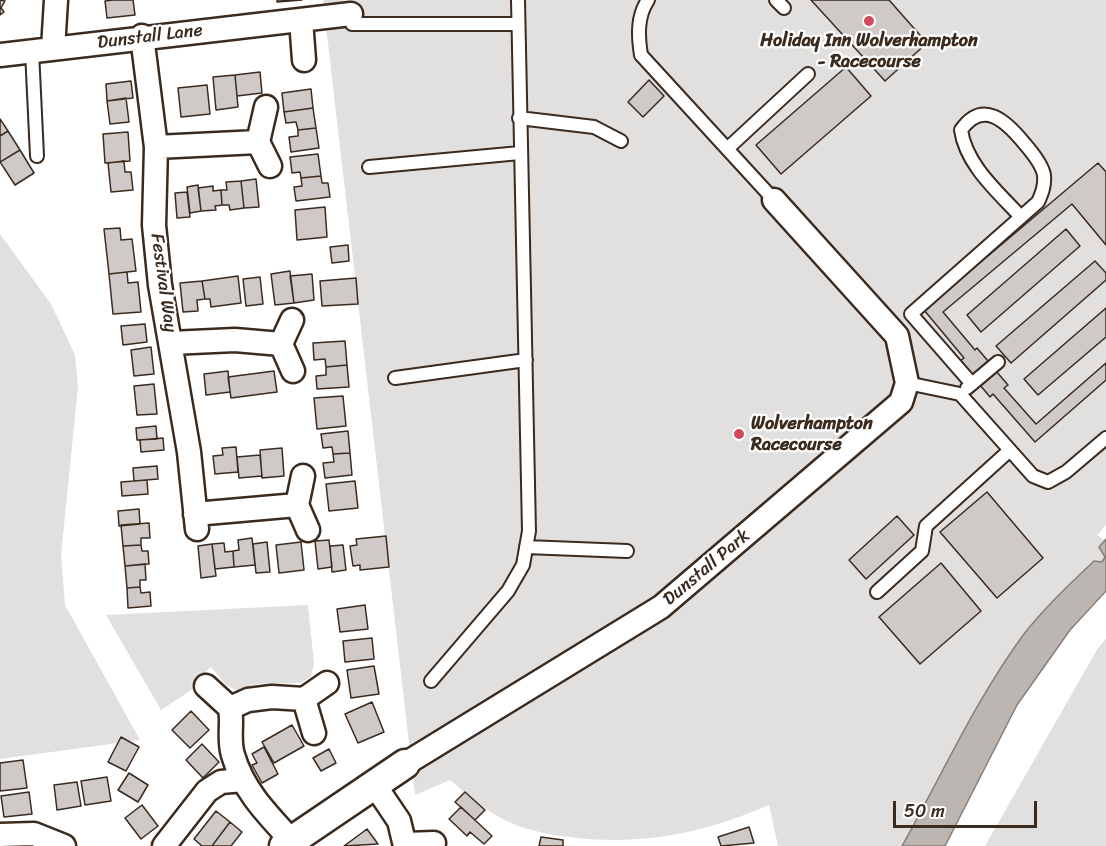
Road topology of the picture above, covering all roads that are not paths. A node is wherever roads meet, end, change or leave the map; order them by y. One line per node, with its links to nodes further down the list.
1 (56, 0): 8 (street)
2 (518, 0): 6 (lane)
3 (648, 0): 17 (lane)
4 (351, 19): 5 (street, Dunstall Lane); 6 (lane)
5 (301, 20): 7 (street, Dunstall Lane); 10 (street)
6 (518, 24): 13 (lane)
7 (142, 36): 8 (street, Dunstall Lane); 16 (street, Festival Way)
8 (43, 50): 9 (street, Dunstall Lane); 19 (lane)
9 (0, 55)
10 (304, 60)
11 (808, 74): 17 (lane)
12 (266, 107): 15 (street)
13 (519, 118): 14 (lane); 18 (lane)
14 (621, 141)
15 (258, 142): 16 (street); 20 (street)
16 (156, 147): 25 (street, Festival Way)
17 (727, 149): 22 (lane)
18 (520, 153): 21 (lane); 27 (lane)
19 (37, 156)
20 (270, 166)
21 (369, 167)
22 (774, 200): 31 (street)
23 (1021, 217): 23 (lane); 32 (lane)
24 (292, 320): 26 (street)
25 (171, 343): 26 (street); 37 (street, Festival Way)
26 (280, 344): 29 (street)
27 (526, 360): 30 (lane); 39 (lane)
28 (998, 362): 32 (lane)
29 (293, 371)
30 (395, 378)
31 (907, 383): 33 (lane); 48 (street, Dunstall Park)
32 (972, 384): 33 (lane)
33 (960, 394): 35 (lane)
34 (1106, 438): 35 (lane)
35 (1010, 450): 41 (lane)
36 (303, 477): 37 (street)
37 (297, 505): 38 (street)
38 (308, 530)
39 (526, 547): 40 (lane); 42 (lane)
40 (627, 551)
41 (877, 592)
42 (431, 681)
43 (327, 683): 45 (street)
44 (206, 686): 46 (street)
45 (304, 699): 46 (street); 47 (street)
46 (230, 708): 49 (street)
47 (314, 733)
48 (405, 764): 50 (street, Dunstall Park)
49 (243, 780): 52 (street); 56 (street)
50 (374, 784): 52 (street, Dunstall Park); 54 (street)
51 (0, 835): 55 (street)
52 (288, 843)
53 (434, 843): 54 (street)
54 (405, 845)
55 (64, 846)
56 (164, 846)

